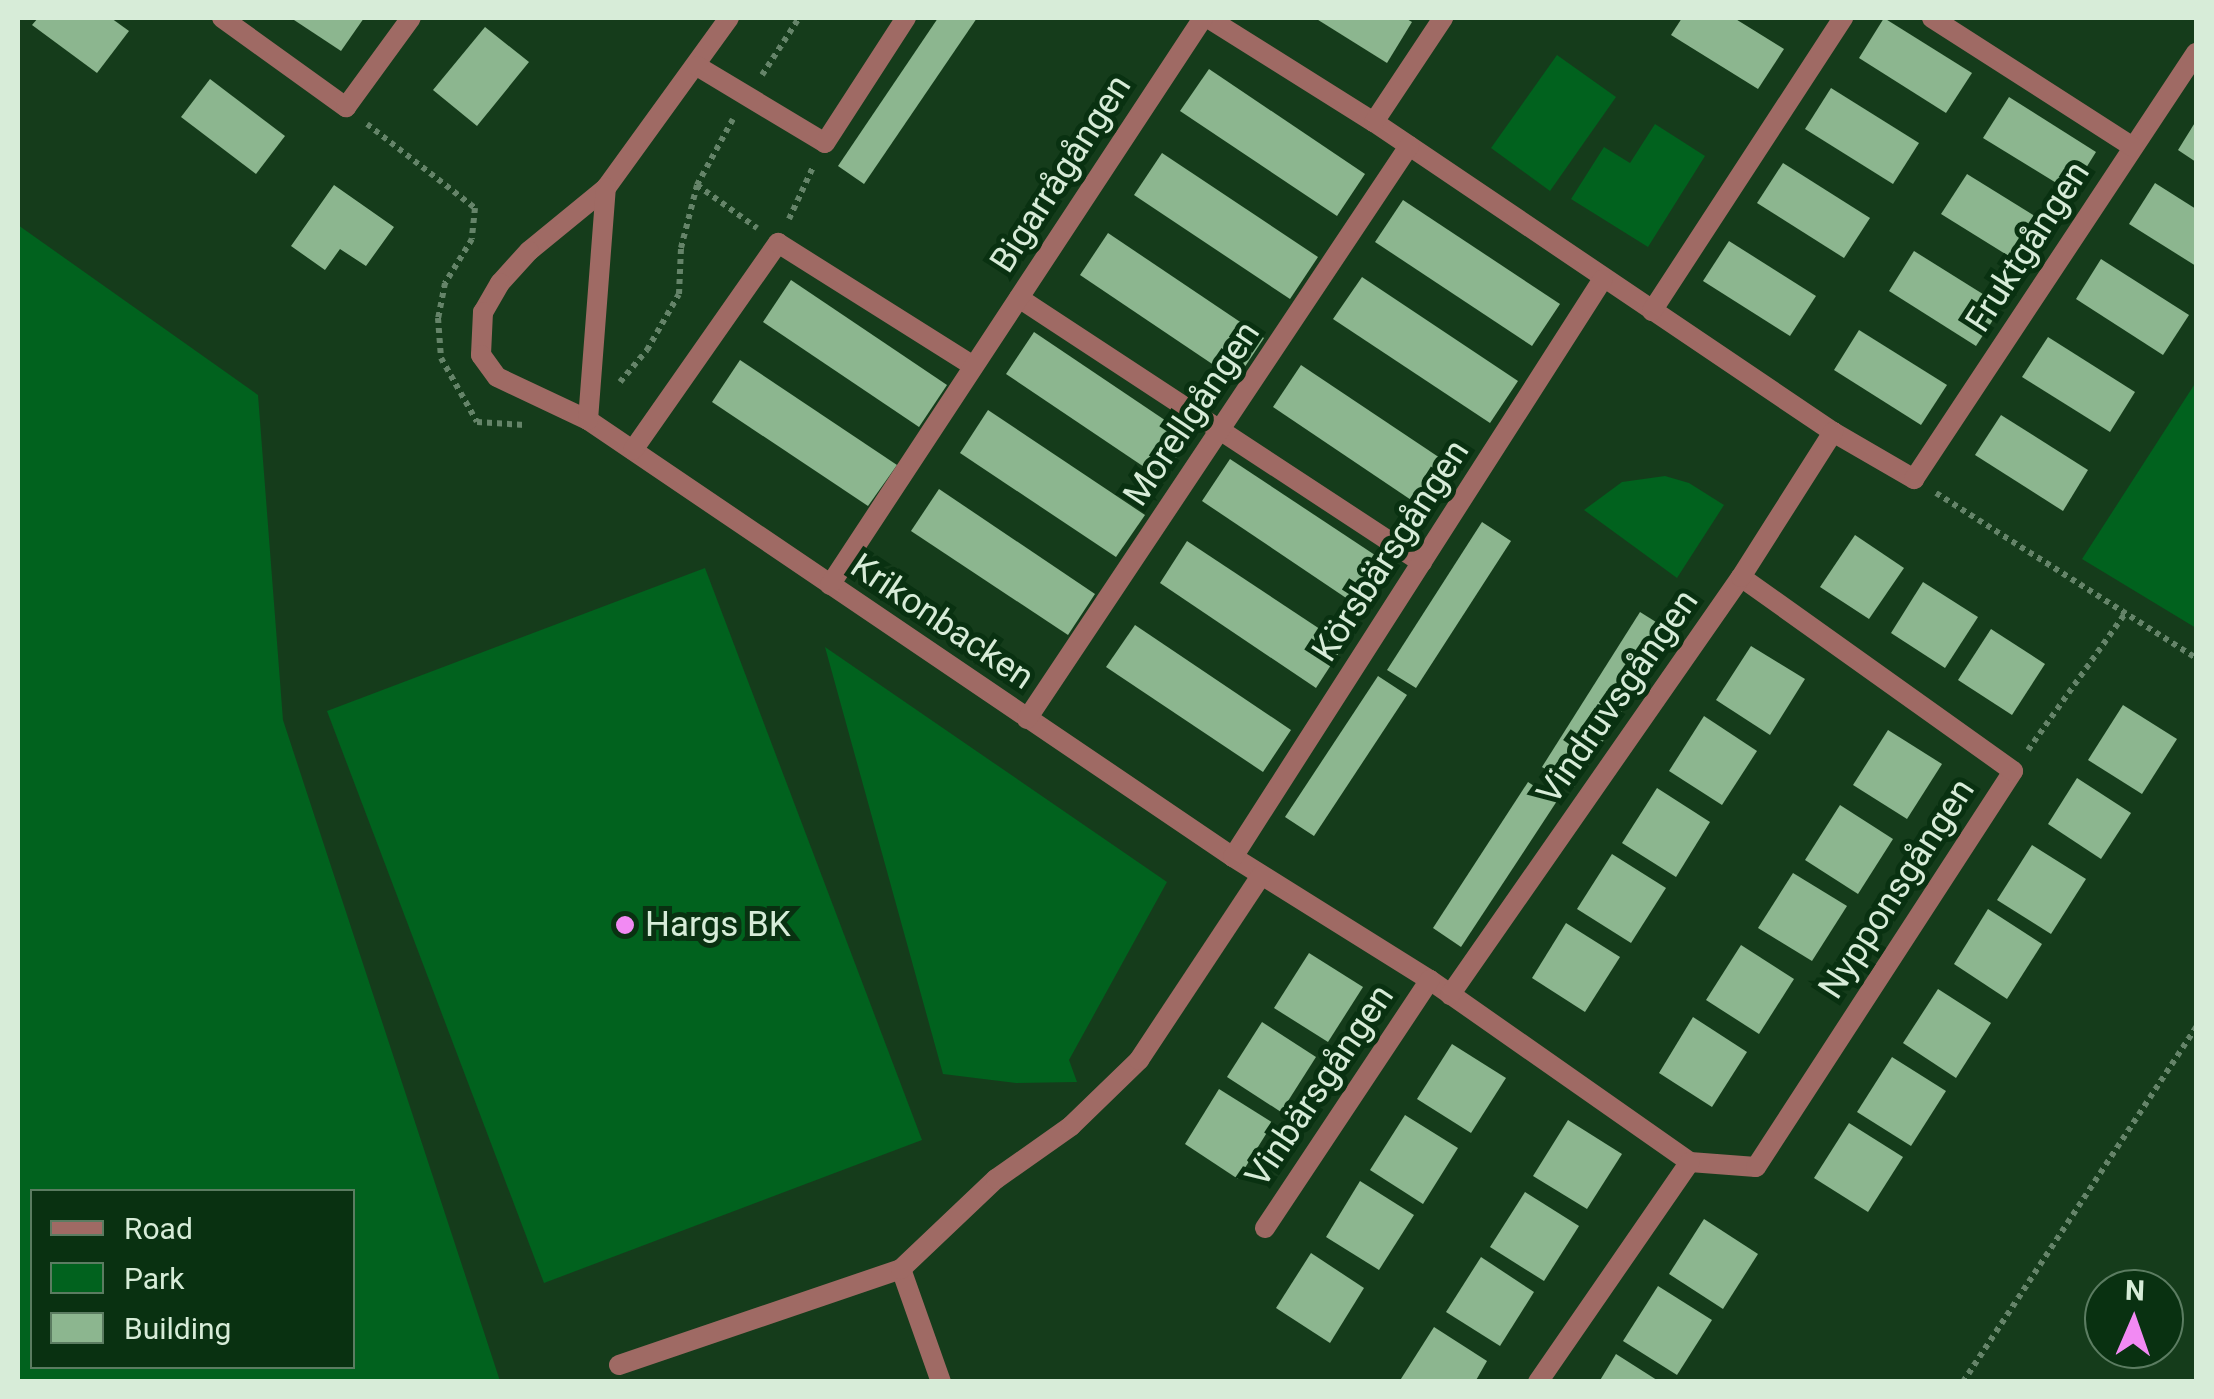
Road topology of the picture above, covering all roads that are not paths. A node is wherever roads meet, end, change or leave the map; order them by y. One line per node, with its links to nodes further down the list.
1 (222, 18): 2 (street)
2 (411, 18)
3 (729, 18): 10 (street, Krikonbacken)
4 (906, 18): 10 (street)
5 (1206, 18): 11 (street); 16 (street, Bigarrågången)
6 (1444, 18): 11 (street)
7 (1844, 18): 17 (street)
8 (1932, 18): 13 (street)
9 (2196, 53): 13 (street, Fruktgången)
10 (697, 66): 14 (street, Krikonbacken)
11 (1374, 122): 12 (street)
12 (1410, 146): 15 (street); 20 (street, Morellgången)
13 (2133, 147): 21 (street, Fruktgången)
14 (606, 188): 19 (street); 19 (street, Krikonbacken)
15 (1603, 280): 17 (street); 23 (street, Körsbärsgången)
16 (1020, 298): 18 (street, Bigarrågången); 20 (street)
17 (1652, 311): 21 (street)
18 (972, 366): 22 (street); 25 (street, Bigarrågången)
19 (588, 420): 22 (street, Krikonbacken)
20 (1220, 430): 23 (street); 26 (street, Morellgången)
21 (1834, 432): 24 (street, Vindruvsgången)
22 (633, 450): 25 (street, Krikonbacken)
23 (1422, 564): 27 (street, Körsbärsgången)
24 (1741, 576): 30 (street, Vindruvsgången); 31 (street, Nypponsgången)
25 (830, 585): 26 (street, Krikonbacken)
26 (1028, 718): 27 (street, Krikonbacken)
27 (1232, 857): 28 (street, Krikonbacken)
28 (1261, 876): 29 (street, Krikonbacken); 33 (street)
29 (1430, 980): 30 (street, Krikonbacken); 32 (street, Vinbärsgången)
30 (1450, 995): 31 (street, Krikonbacken)
31 (1690, 1162): 36 (street)
32 (1265, 1228)
33 (901, 1269): 34 (street); 35 (street)
34 (620, 1365)
35 (941, 1382)
36 (1538, 1382)

